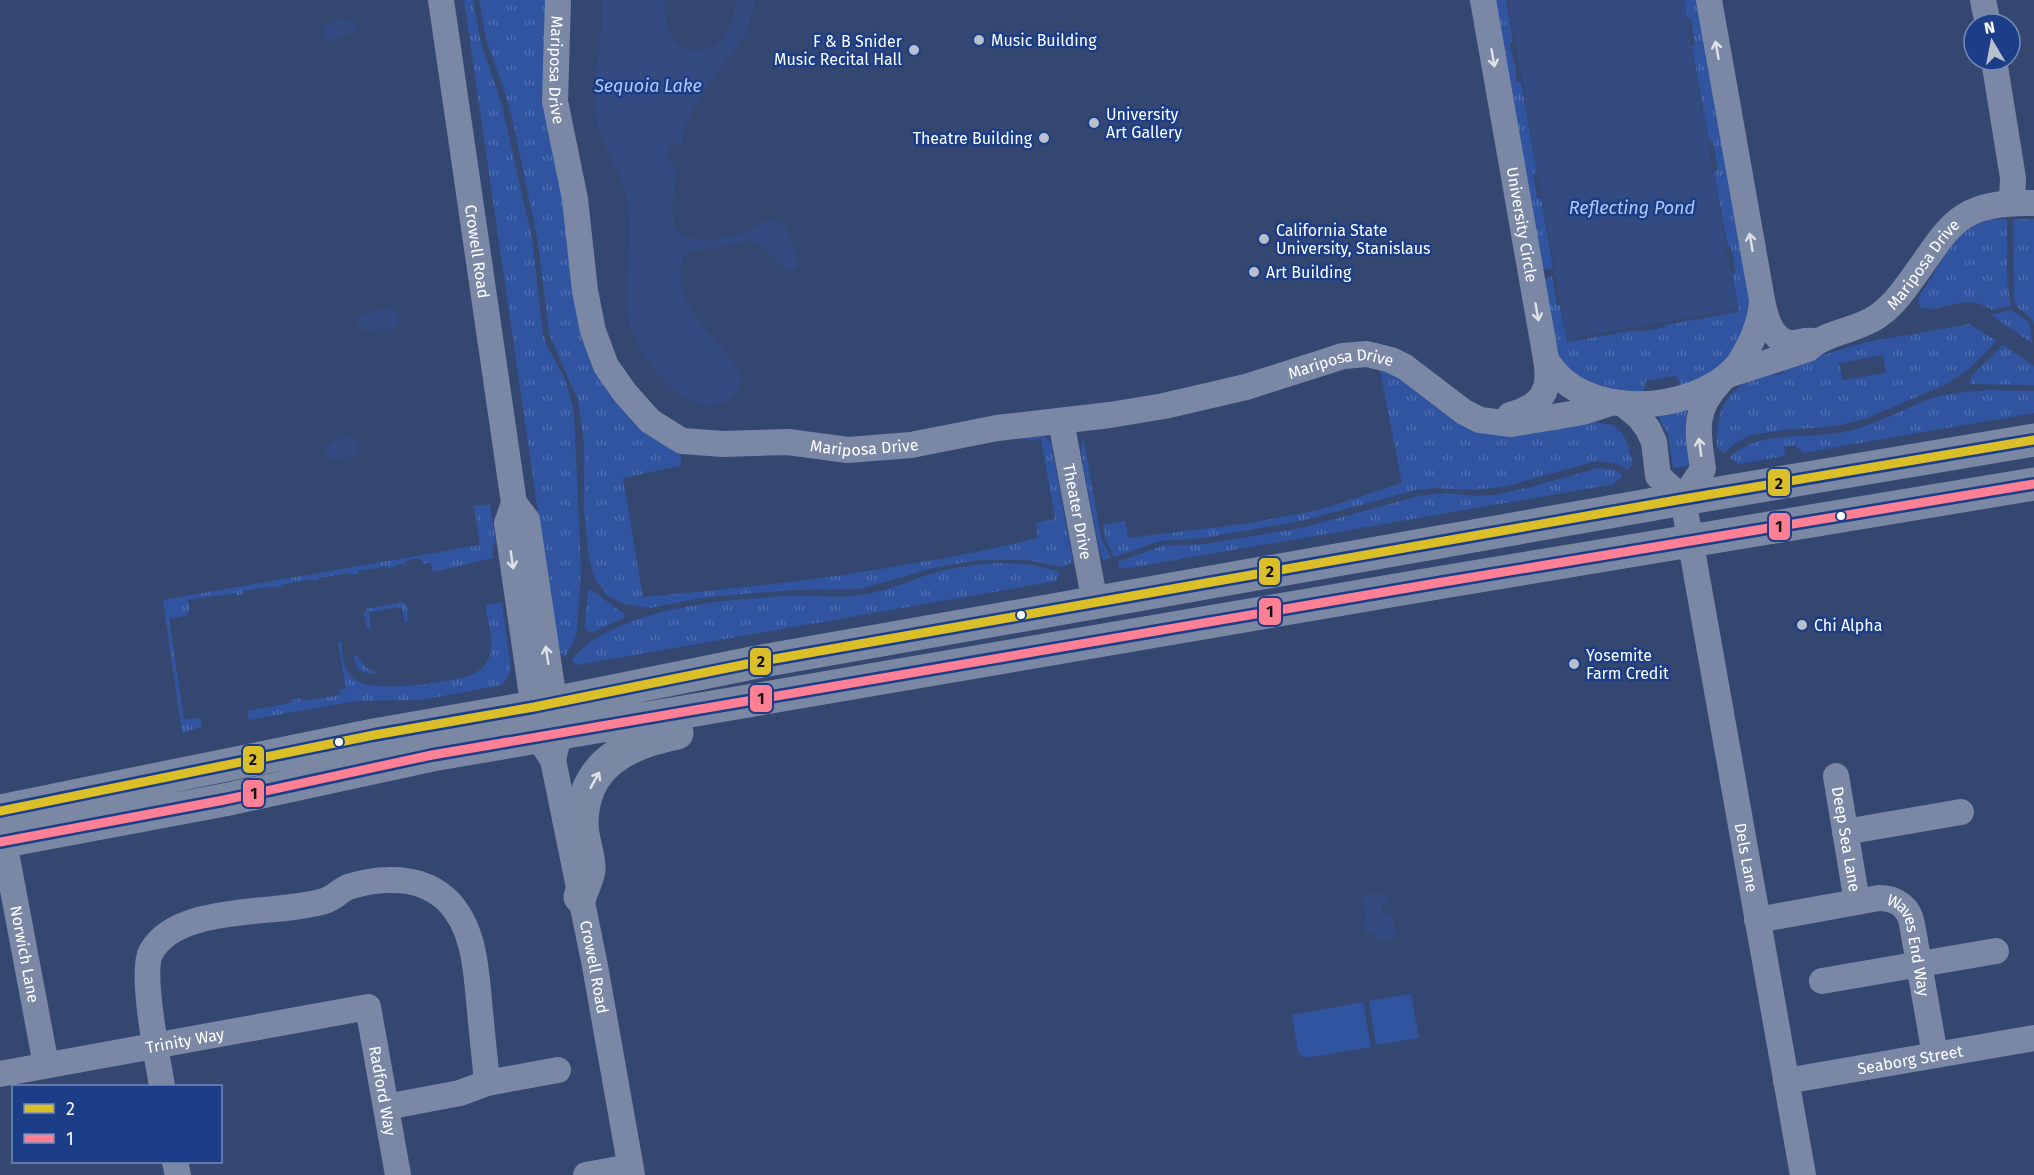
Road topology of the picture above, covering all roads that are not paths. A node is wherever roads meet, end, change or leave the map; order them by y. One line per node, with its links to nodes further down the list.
1 (441, 0): 20 (street, Crowell Road)
2 (558, 0): 12 (street, Mariposa Drive)
3 (1483, 0): 9 (street, University Circle, one-way to 9)
4 (1709, 0): 7 (street, one-way to 4)
5 (1996, 72): 6 (street)
6 (2023, 203): 8 (street, Mariposa Drive)
7 (1762, 300): 8 (street, Mariposa Drive); 10 (street)
8 (1815, 342): 10 (street, Mariposa Drive)
9 (1546, 358): 11 (street); 13 (street)
10 (1724, 378): 11 (street); 16 (street, one-way to 10)
11 (1618, 403): 13 (street, Mariposa Drive); 16 (street)
12 (1061, 421): 13 (street, Mariposa Drive); 18 (street, Theater Drive)
13 (1499, 421)
14 (2034, 440): 16 (main road)
15 (2034, 484): 17 (main road)
16 (1683, 499): 17 (street, Dels Lane); 18 (main road)
17 (1690, 541): 19 (main road); 27 (street, Dels Lane)
18 (1095, 603): 20 (main road)
19 (705, 709): 20 (main road); 25 (main road, one-way to 19)
20 (548, 728): 23 (main road); 25 (street, Crowell Road)
21 (1836, 776): 24 (street, Deep Sea Lane)
22 (1961, 812): 24 (street)
23 (1, 832): 35 (street, Norwich Lane)
24 (1845, 832): 26 (street, Deep Sea Lane)
25 (580, 897): 42 (street, Crowell Road)
26 (1857, 902): 27 (street, Waves End Way); 29 (street, Waves End Way)
27 (1757, 920): 38 (street, Dels Lane)
28 (1996, 951): 29 (street)
29 (1920, 964): 30 (street); 34 (street, Waves End Way)
30 (1822, 981)
31 (368, 1007): 33 (street, Trinity Way); 41 (street, Radford Way)
32 (2034, 1038): 34 (street, Seaborg Street)
33 (155, 1046): 35 (street, Trinity Way); 39 (street); 40 (street)
34 (1935, 1055): 38 (street, Seaborg Street)
35 (46, 1065): 37 (street, Trinity Way)
36 (558, 1070): 39 (street)
37 (0, 1074)
38 (1786, 1081): 45 (street, Dels Lane)
39 (487, 1083): 41 (street)
40 (162, 1085)
41 (386, 1107): 43 (street, Radford Way)
42 (631, 1171): 44 (street)
43 (398, 1175)
44 (586, 1175)
45 (1803, 1175)

